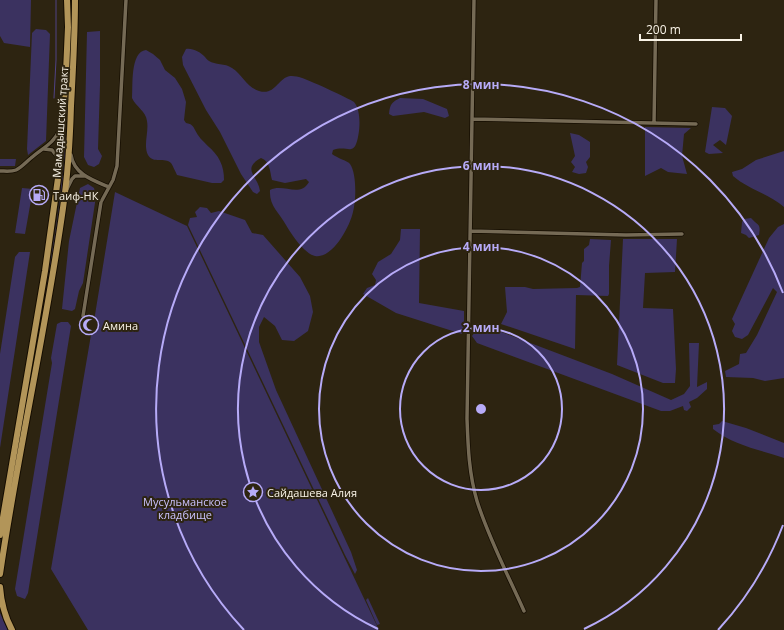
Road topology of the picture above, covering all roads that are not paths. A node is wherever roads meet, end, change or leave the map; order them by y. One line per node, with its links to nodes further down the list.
1 (68, 0): 7 (main road, Мамадышский тракт)
2 (75, 0): 10 (main road, Мамадышский тракт)
3 (126, 0): 15 (street)
4 (474, 0): 6 (street)
5 (656, 0): 8 (street)
6 (472, 119): 8 (street); 17 (street)
7 (63, 123): 11 (street); 12 (main road, Мамадышский тракт)
8 (654, 123): 9 (street)
9 (696, 124)
10 (69, 147): 14 (street); 16 (main road, Мамадышский тракт)
11 (44, 149): 12 (street); 13 (street)
12 (60, 162): 20 (main road, Мамадышский тракт)
13 (0, 171)
14 (86, 176): 15 (street); 16 (street)
15 (109, 187): 19 (street)
16 (65, 194): 21 (main road, Мамадышский тракт)
17 (471, 231): 18 (street); 23 (street)
18 (682, 234)
19 (83, 316)
20 (0, 535)
21 (0, 574)
22 (0, 587): 24 (main road)
23 (524, 611)
24 (12, 630)

